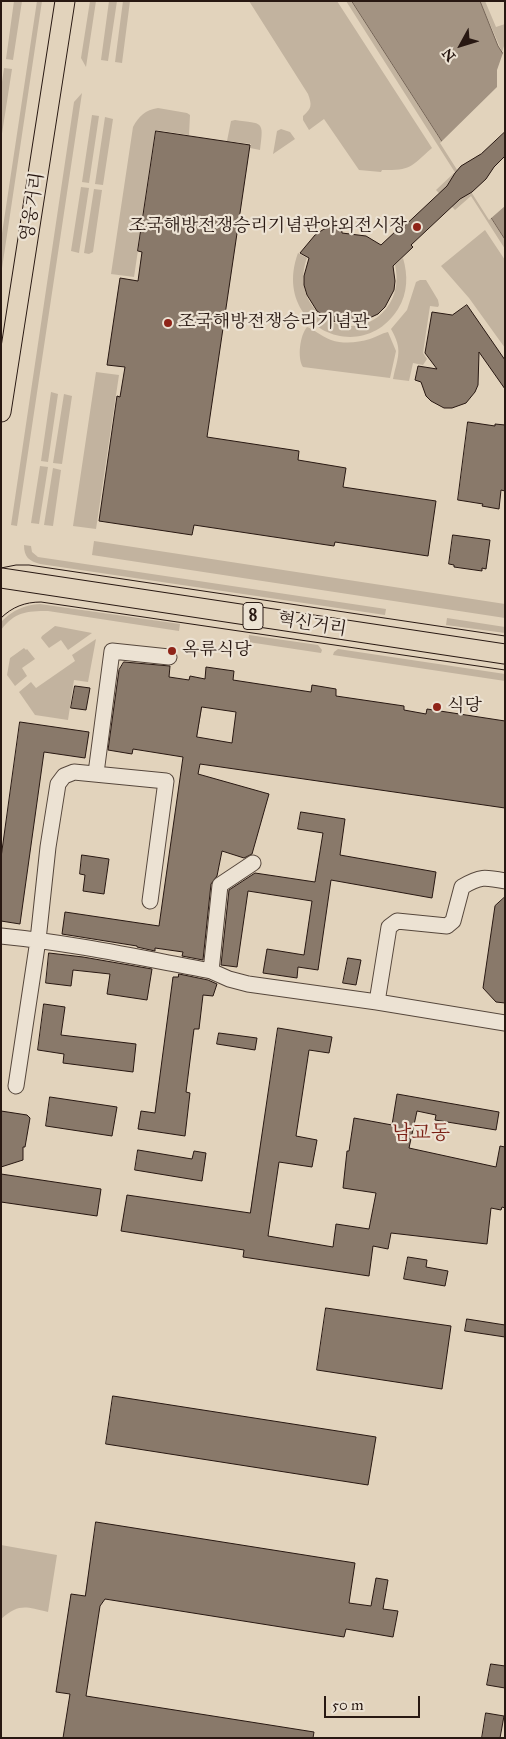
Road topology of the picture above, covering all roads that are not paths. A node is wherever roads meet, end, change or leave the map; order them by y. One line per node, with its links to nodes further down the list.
1 (65, 1): 2 (main road, 영웅거리)
2 (1, 412)
3 (1, 578): 4 (main road, 혁신거리 / 8)
4 (505, 654)
5 (169, 657): 6 (street)
6 (96, 773): 9 (street); 11 (street)
7 (252, 863): 12 (street)
8 (505, 882): 13 (street)
9 (150, 901)
10 (1, 936): 11 (street)
11 (38, 940): 12 (street); 15 (street)
12 (211, 971): 13 (street)
13 (376, 1002): 14 (street)
14 (505, 1023)
15 (16, 1086)

